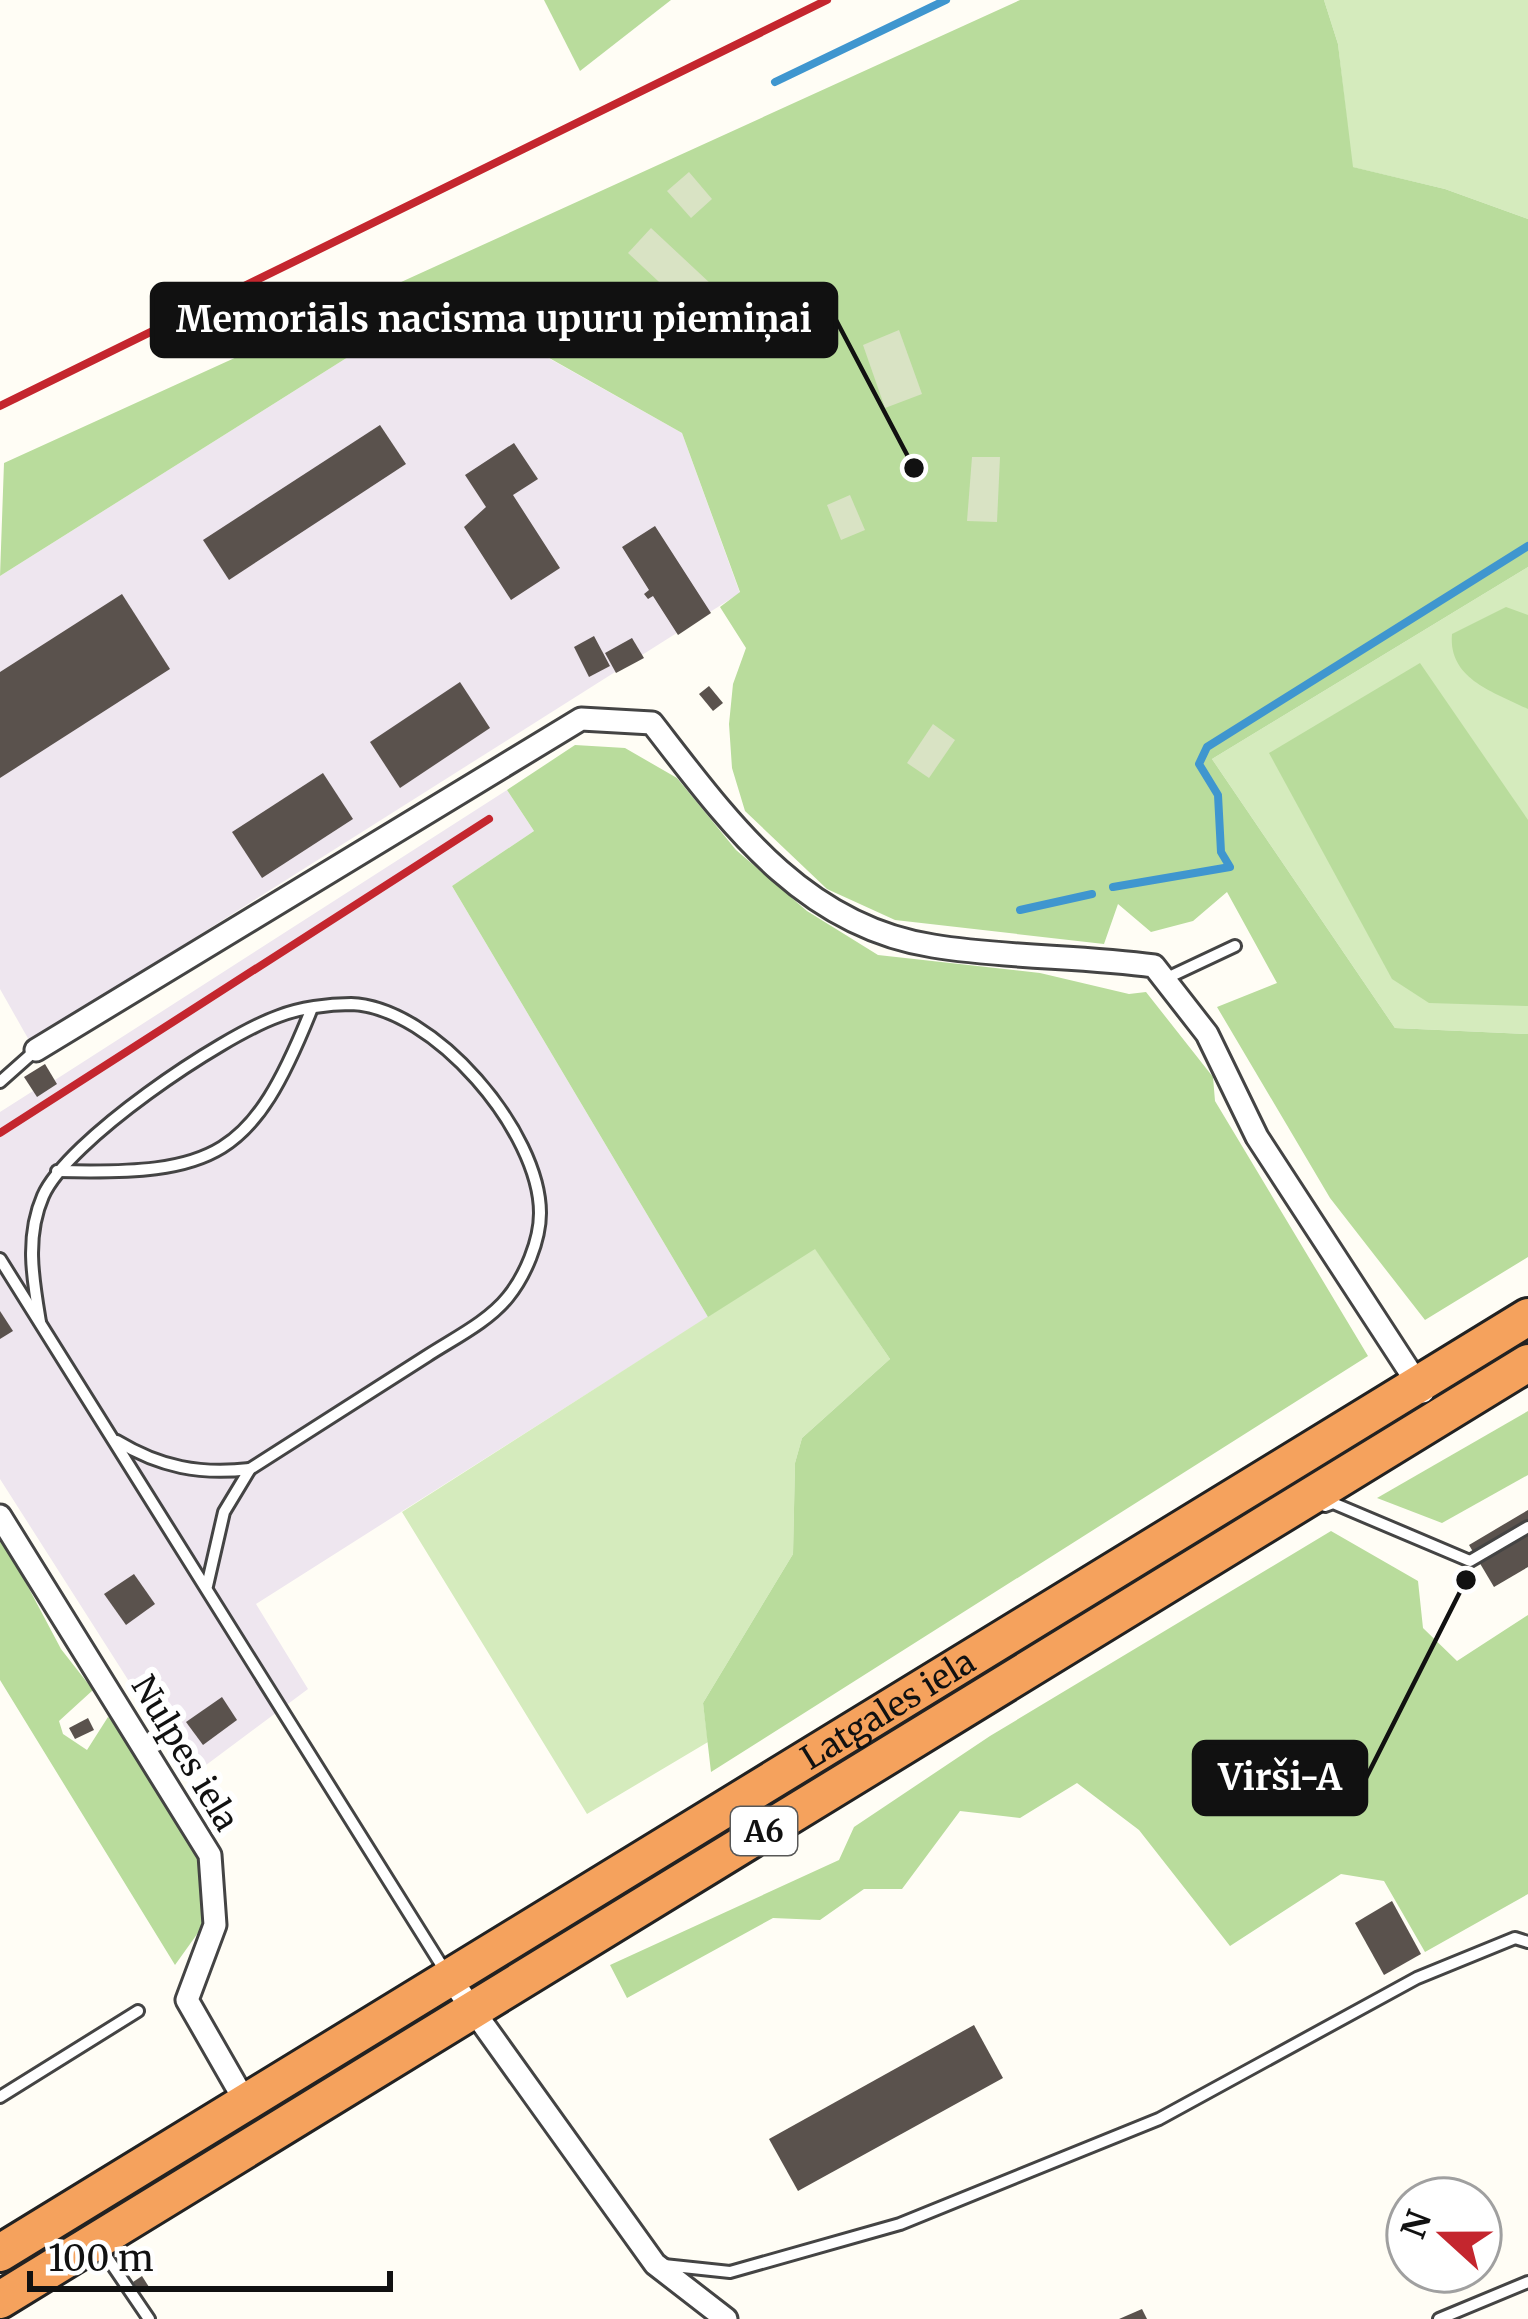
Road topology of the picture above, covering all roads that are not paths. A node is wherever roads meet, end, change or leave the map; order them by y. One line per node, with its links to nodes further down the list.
1 (1235, 946): 2 (lane)
2 (1166, 978): 4 (street); 11 (street)
3 (312, 1008): 6 (lane); 6 (lane); 14 (lane)
4 (36, 1050): 5 (lane)
5 (0, 1082)
6 (57, 1172): 9 (lane)
7 (0, 1259): 9 (lane)
8 (1528, 1318): 11 (highway, Latgales iela / A6)
9 (40, 1322): 13 (lane)
10 (1528, 1363): 12 (highway, Latgales iela / A6)
11 (1419, 1385): 12 (street); 20 (highway, Latgales iela / A6)
12 (1439, 1418): 17 (highway, Latgales iela / A6)
13 (115, 1440): 14 (lane); 18 (lane)
14 (250, 1469): 18 (lane)
15 (0, 1516): 24 (street, Nulpes iela)
16 (1528, 1526): 17 (lane, Latgales iela)
17 (1243, 1538): 21 (highway, Latgales iela / A6)
18 (207, 1586): 20 (lane)
19 (1528, 1942): 27 (lane)
20 (450, 1978): 21 (street); 24 (highway, Latgales iela / A6)
21 (475, 2008): 25 (highway, Latgales iela / A6); 27 (street)
22 (138, 2012): 23 (lane)
23 (0, 2097)
24 (246, 2103): 26 (highway, Latgales iela / A6)
25 (96, 2241): 29 (highway, Latgales iela / A6); 30 (lane)
26 (0, 2253)
27 (655, 2264): 31 (street)
28 (1528, 2282): 32 (lane)
29 (0, 2300)
30 (149, 2319)
31 (726, 2319)
32 (1439, 2319)

